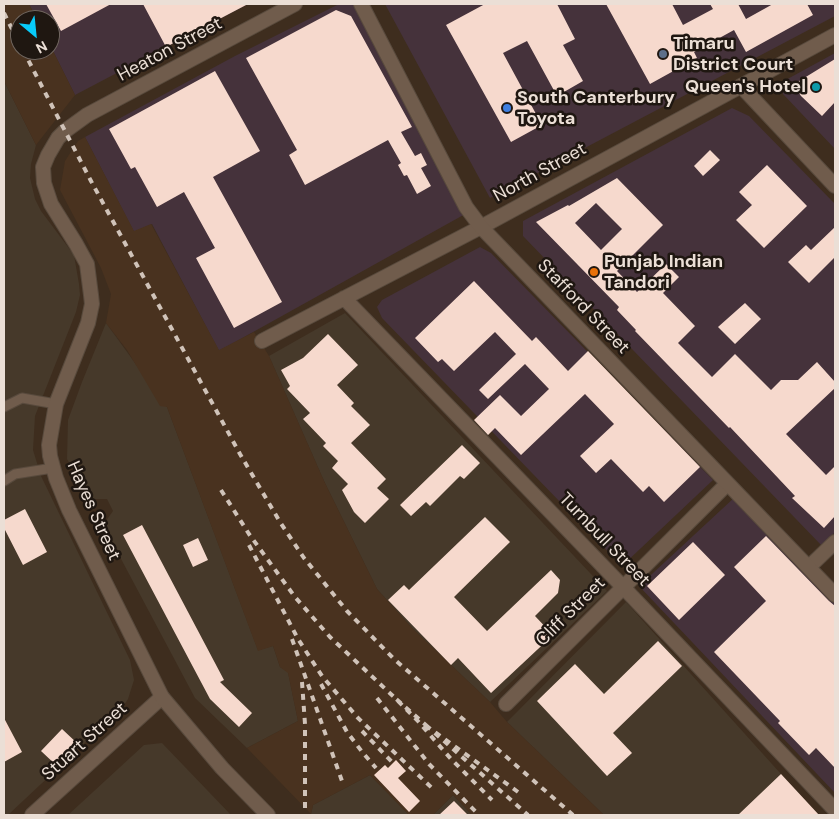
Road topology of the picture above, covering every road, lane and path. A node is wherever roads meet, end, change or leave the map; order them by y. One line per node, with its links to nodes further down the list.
1 (295, 4): 5 (street, Heaton Street)
2 (361, 4): 7 (street, Stafford Street)
3 (835, 35): 4 (street, North Street)
4 (741, 86): 6 (street); 7 (street, North Street)
5 (65, 131): 10 (street, Hayes Street)
6 (835, 186)
7 (481, 227): 8 (street, North Street); 14 (street, Stafford Street)
8 (344, 298): 9 (street, North Street); 17 (street, Turnbull Street)
9 (262, 341)
10 (56, 404): 11 (lane); 12 (street, Hayes Street)
11 (4, 407)
12 (53, 468): 13 (lane); 19 (street, Hayes Street)
13 (4, 481)
14 (728, 484): 16 (street, Stafford Street); 17 (street, Cliff Street)
15 (835, 542): 16 (street)
16 (809, 567): 18 (street, Stafford Street)
17 (623, 587): 20 (street, Cliff Street); 21 (street, Turnbull Street)
18 (835, 594)
19 (162, 697): 22 (street, Stuart Street); 23 (street, Hayes Street)
20 (506, 704)
21 (835, 810)
22 (32, 815)
23 (268, 815)

